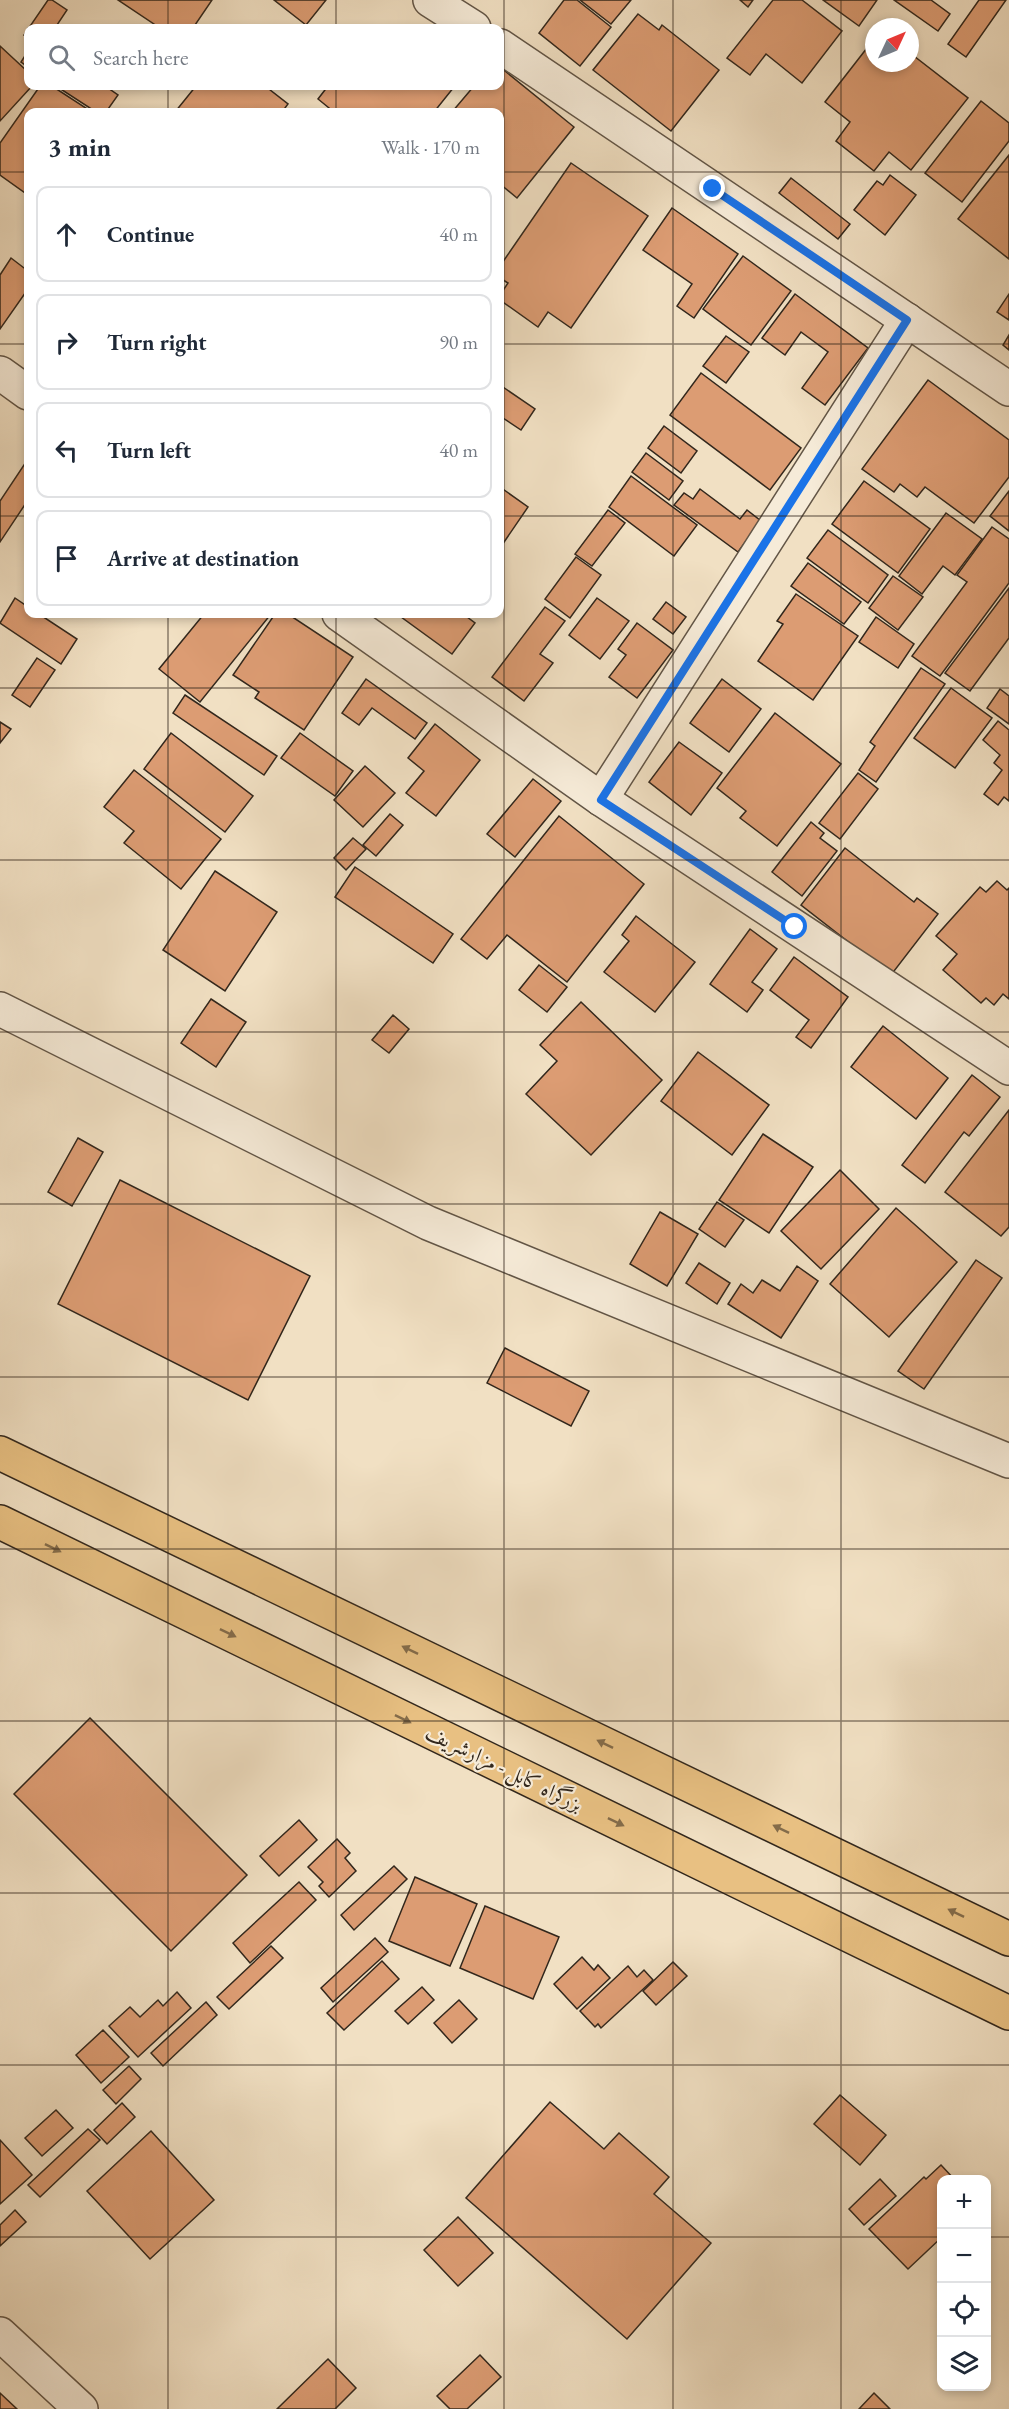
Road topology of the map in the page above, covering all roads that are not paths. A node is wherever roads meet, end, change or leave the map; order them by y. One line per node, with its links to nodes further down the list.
1 (430, 0): 2 (street)
2 (468, 16)
3 (504, 49): 4 (street)
4 (907, 320): 6 (street); 9 (street)
5 (0, 373): 7 (street)
6 (1009, 389)
7 (24, 390)
8 (345, 618): 9 (street)
9 (601, 800): 11 (street)
10 (0, 1009): 13 (street)
11 (1009, 1068)
12 (0, 1453): 15 (highway, one-way to 12)
13 (1009, 1461)
14 (0, 1522): 16 (highway, بزرگراه کابل - مزارشریف, one-way to 16)
15 (1009, 1939)
16 (1009, 2013)
17 (0, 2334): 18 (street)
18 (81, 2409)

